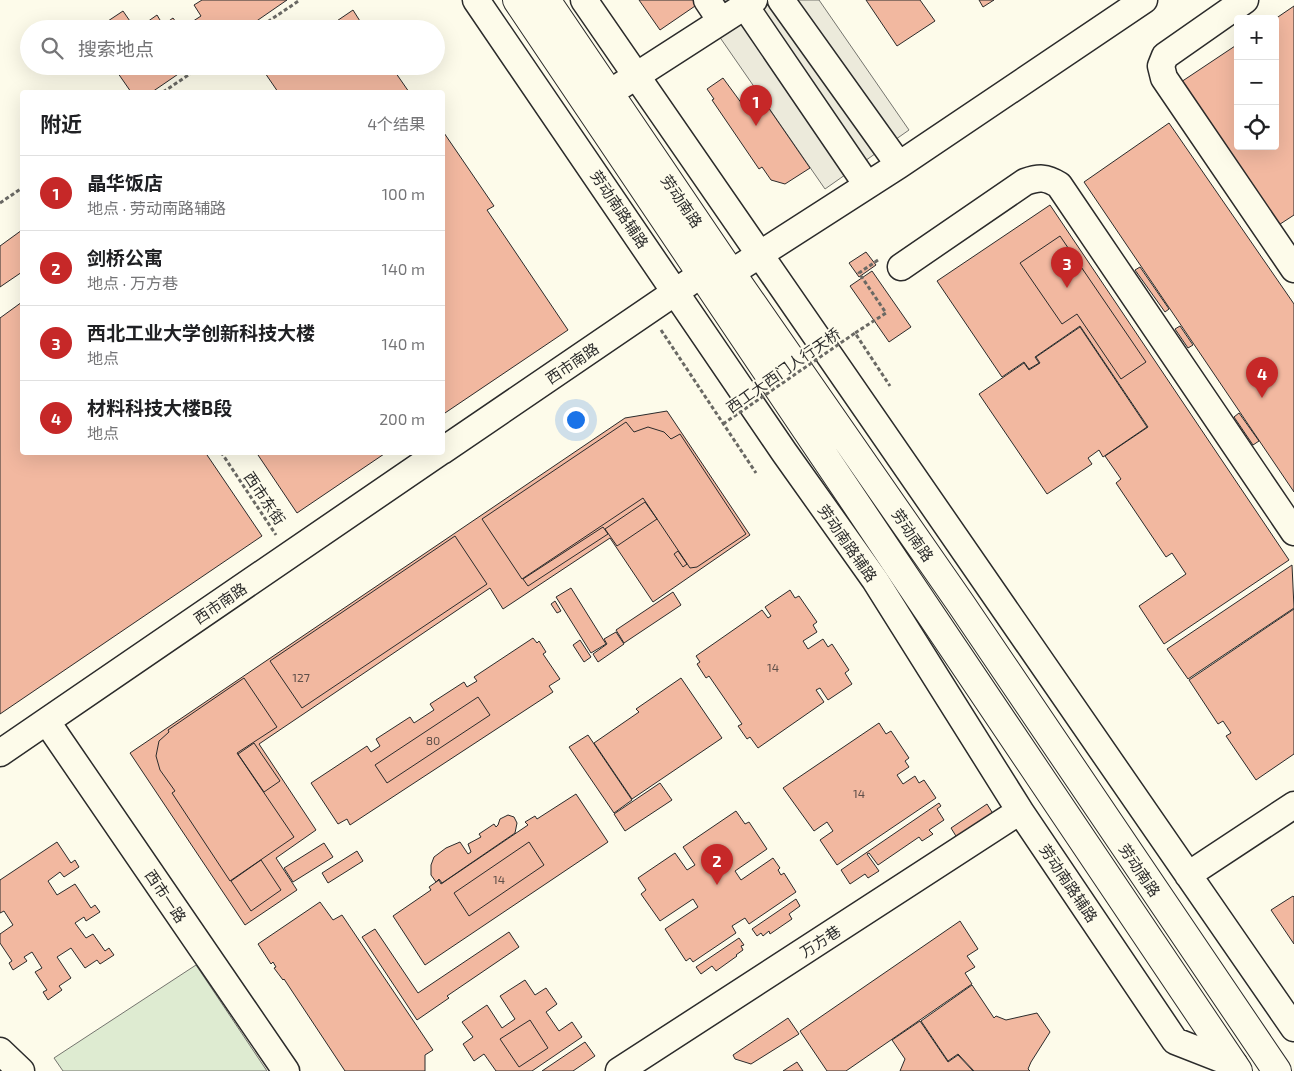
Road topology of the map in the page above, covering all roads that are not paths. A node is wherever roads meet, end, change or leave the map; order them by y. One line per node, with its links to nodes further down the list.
1 (476, 0): 20 (street, 劳动南路辅路)
2 (517, 0): 19 (main road, 劳动南路)
3 (546, 0): 12 (main road, 劳动南路)
4 (584, 0): 11 (street)
5 (707, 0): 10 (street)
6 (781, 0): 13 (street)
7 (1144, 0): 13 (street)
8 (1245, 0): 17 (street)
9 (750, 3): 10 (street); 14 (street)
10 (721, 21): 11 (street)
11 (636, 75): 12 (street); 15 (street)
12 (609, 93): 18 (main road, 劳动南路)
13 (899, 164): 14 (street)
14 (867, 185): 15 (street)
15 (759, 254): 18 (street); 28 (street)
16 (901, 267): 23 (street)
17 (1294, 269)
18 (731, 273): 35 (main road, 劳动南路)
19 (701, 275): 20 (street, 西市南路); 31 (main road, 劳动南路)
20 (676, 292): 21 (street, 西市南路); 27 (street, 劳动南路辅路)
21 (445, 450)
22 (438, 455): 24 (street, 西市南路)
23 (1294, 532)
24 (47, 722): 25 (street, 西市南路); 33 (street, 西市一路)
25 (0, 753)
26 (1294, 806): 28 (street)
27 (1020, 811): 31 (street, 劳动南路辅路); 34 (street, 万方巷)
28 (1188, 876): 29 (street)
29 (1294, 1028)
30 (0, 1051): 32 (street)
31 (1236, 1068)
32 (21, 1071)
33 (286, 1071)
34 (619, 1071)
35 (1277, 1071)

